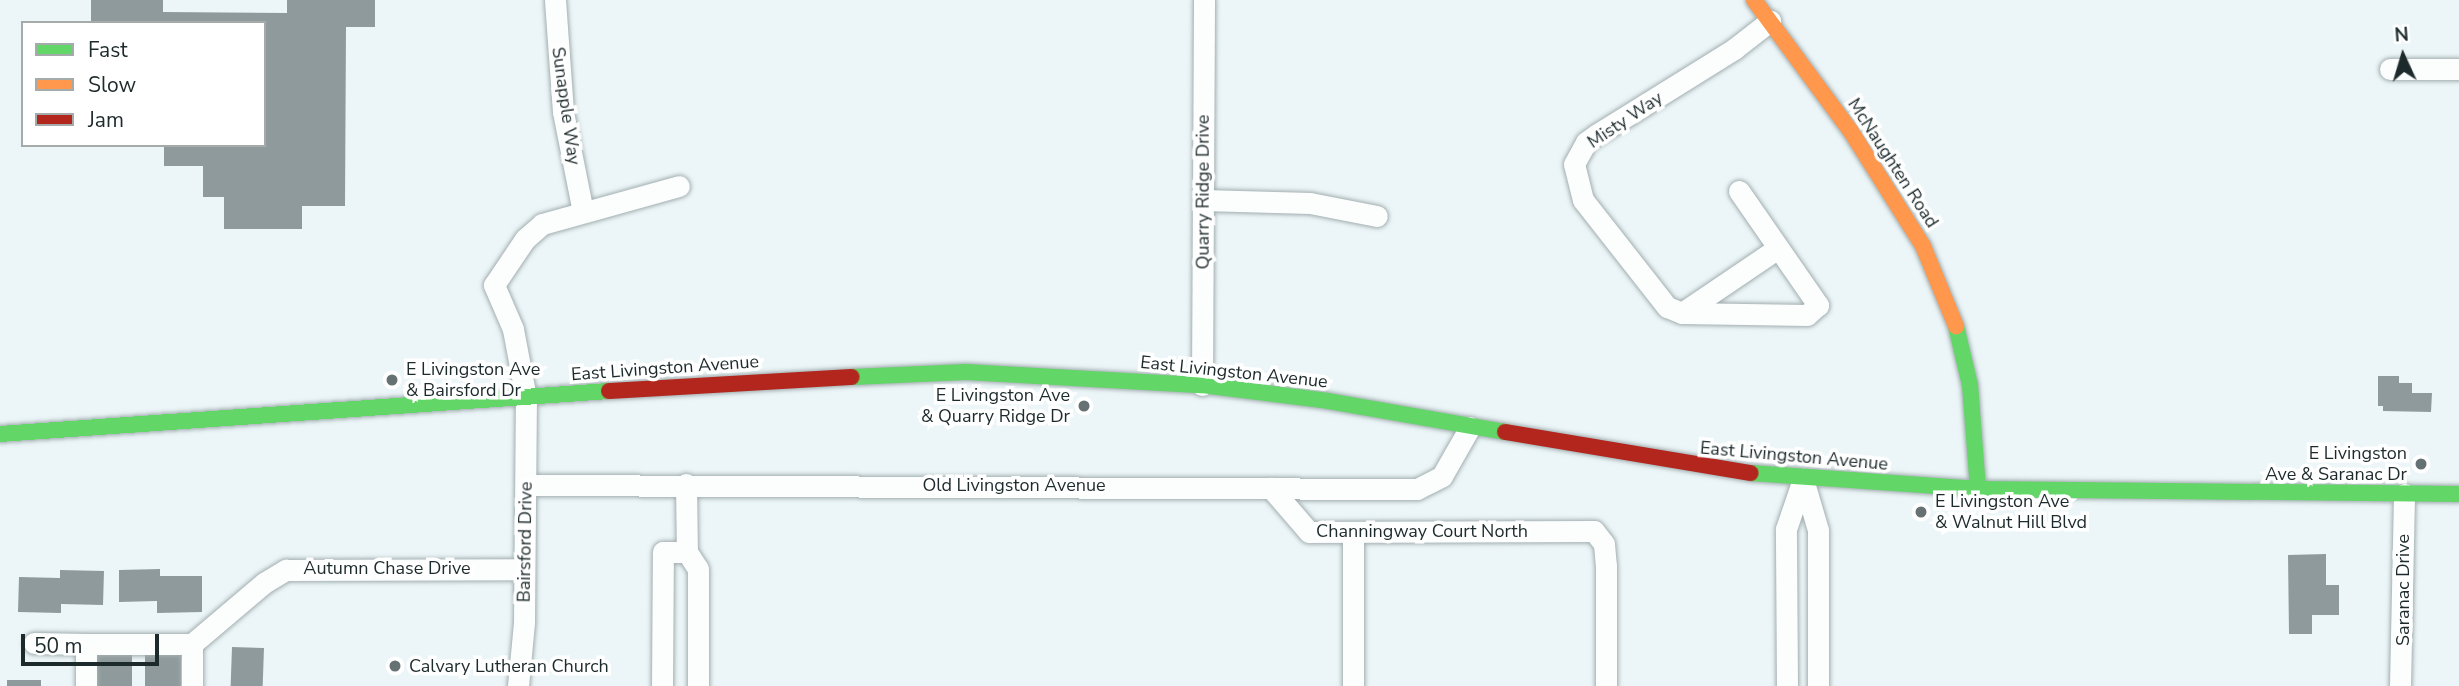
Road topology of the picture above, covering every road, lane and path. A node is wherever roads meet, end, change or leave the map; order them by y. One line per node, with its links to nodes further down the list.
1 (555, 0): 10 (street, Sunapple Way)
2 (1204, 0): 9 (street, Quarry Ridge Drive)
3 (1754, 0): 4 (main road, McNaughten Road)
4 (1770, 21): 13 (street, Misty Way); 22 (main road, McNaughten Road)
5 (2459, 68): 6 (street)
6 (2390, 69)
7 (679, 186): 10 (street)
8 (1740, 191): 12 (street)
9 (1203, 200): 11 (street); 14 (street, Quarry Ridge Drive)
10 (583, 212): 15 (street, Bairsford Drive)
11 (1377, 216)
12 (1778, 248): 13 (street); 13 (street)
13 (1682, 313)
14 (1202, 385): 15 (main road, East Livingston Avenue); 16 (main road, East Livingston Avenue)
15 (526, 398): 17 (main road, East Livingston Avenue); 20 (street, Bairsford Drive)
16 (1470, 427): 18 (main road, East Livingston Avenue); 21 (street, Old Livingston Avenue)
17 (1, 434)
18 (1802, 479): 22 (main road, East Livingston Avenue); 38 (street); 39 (street)
19 (686, 484): 20 (street, Old Livingston Avenue); 21 (street, Old Livingston Avenue); 26 (street)
20 (526, 485): 27 (street, Bairsford Drive)
21 (1271, 488): 25 (street, Channingway Court North)
22 (1978, 489): 23 (main road, East Livingston Avenue)
23 (2404, 494): 24 (main road, East Livingston Avenue); 40 (street, Saranac Drive)
24 (2459, 494)
25 (1353, 532): 36 (street); 37 (street, Channingway Court North)
26 (687, 552): 34 (street); 35 (street)
27 (524, 569): 30 (street, Autumn Chase Drive); 33 (street, Bairsford Drive)
28 (34, 643): 29 (street)
29 (86, 644): 30 (street); 31 (street)
30 (192, 644): 32 (street)
31 (86, 686)
32 (192, 686)
33 (518, 686)
34 (662, 686)
35 (698, 686)
36 (1353, 686)
37 (1606, 686)
38 (1787, 686)
39 (1818, 686)
40 (2400, 686)

